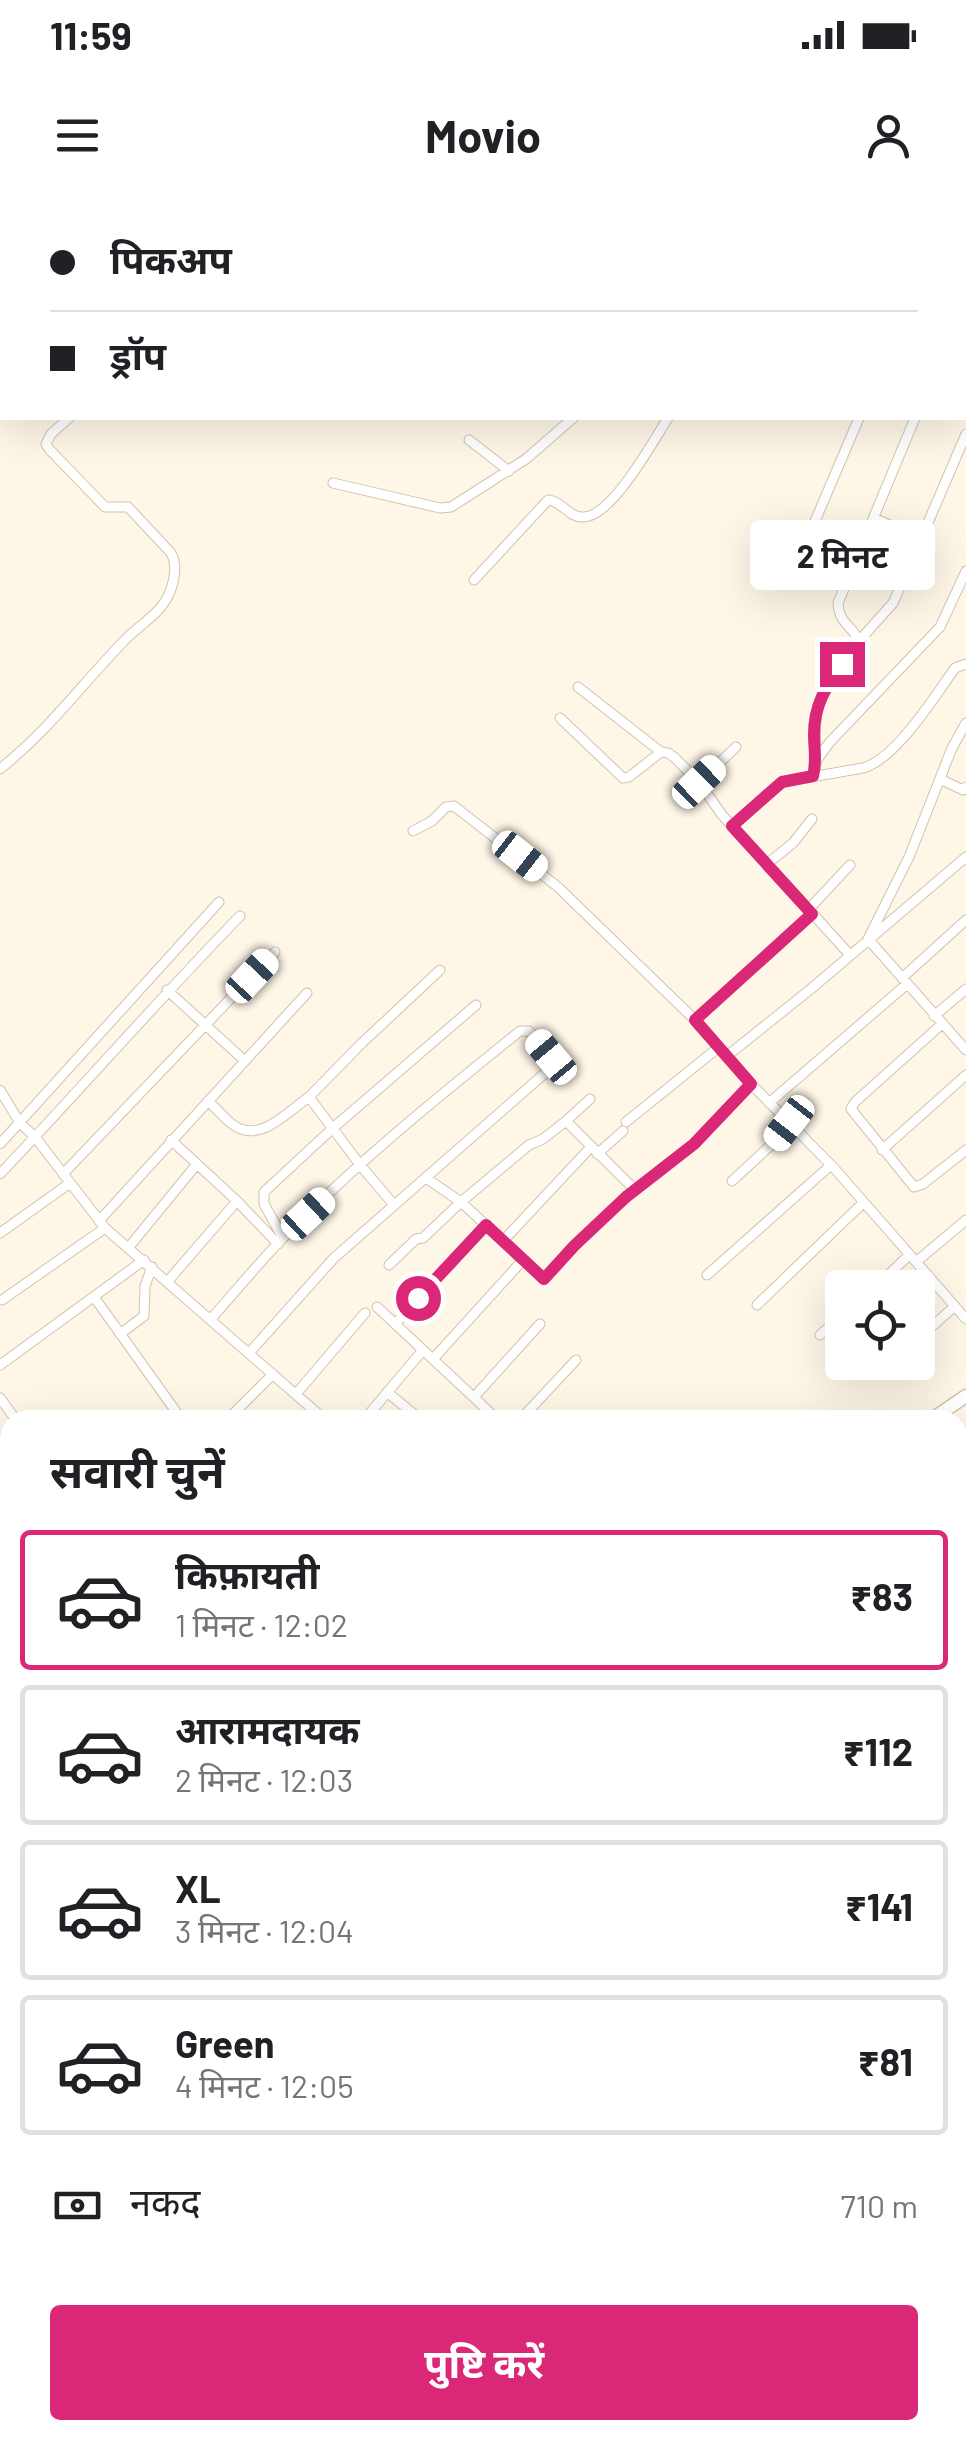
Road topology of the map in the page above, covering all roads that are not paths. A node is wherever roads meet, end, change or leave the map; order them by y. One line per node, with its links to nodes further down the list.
1 (67, 420): 23 (street)
2 (571, 420): 8 (street)
3 (667, 420): 14 (street)
4 (857, 420): 12 (street)
5 (914, 420): 10 (street)
6 (966, 434): 11 (street)
7 (469, 440): 8 (street)
8 (509, 471): 9 (street)
9 (333, 483)
10 (874, 518): 11 (street); 15 (street)
11 (920, 538): 15 (street)
12 (804, 547)
13 (966, 571): 22 (street)
14 (474, 580)
15 (859, 641): 22 (street)
16 (966, 664): 24 (street)
17 (578, 687): 21 (street)
18 (560, 718): 21 (street)
19 (966, 723): 25 (street)
20 (736, 747): 26 (street)
21 (661, 752): 26 (street)
22 (817, 760): 24 (street)
23 (0, 769)
24 (813, 776): 29 (street)
25 (940, 780): 27 (street); 38 (street)
26 (699, 782): 29 (street)
27 (966, 787)
28 (812, 819): 32 (street)
29 (732, 826): 32 (street)
30 (413, 831): 47 (street)
31 (966, 857): 38 (street)
32 (767, 864): 35 (street)
33 (850, 866): 35 (street)
34 (219, 902): 62 (street)
35 (810, 912): 40 (street); 47 (street)
36 (240, 916): 43 (street)
37 (966, 920): 42 (street)
38 (868, 939): 40 (street); 42 (street)
39 (274, 952): 49 (street)
40 (850, 954): 52 (street)
41 (440, 970): 57 (street)
42 (904, 981): 48 (street); 60 (street)
43 (167, 990): 49 (street); 65 (street)
44 (966, 990): 48 (street)
45 (307, 993): 53 (street)
46 (476, 1004): 64 (street)
47 (695, 1020): 50 (street)
48 (938, 1020): 51 (street); 68 (street)
49 (205, 1025): 53 (street); 75 (street)
50 (719, 1048): 52 (street); 70 (street)
51 (966, 1050)
52 (727, 1056): 55 (street)
53 (245, 1061): 59 (street)
54 (966, 1075): 68 (street)
55 (751, 1084): 60 (street); 79 (street)
56 (1, 1094): 62 (street)
57 (309, 1097): 59 (street); 64 (street)
58 (590, 1099): 61 (street)
59 (208, 1101): 66 (street)
60 (769, 1102): 63 (street)
61 (566, 1121): 70 (street); 81 (street)
62 (20, 1123): 65 (street); 67 (street)
63 (789, 1123): 72 (street); 77 (street)
64 (332, 1128): 73 (street); 89 (street)
65 (35, 1137): 74 (street); 75 (street)
66 (171, 1140): 71 (street); 85 (street)
67 (0, 1144)
68 (882, 1150): 69 (street)
69 (966, 1150)
70 (594, 1151): 79 (street); 90 (street)
71 (197, 1164): 80 (street); 91 (street)
72 (831, 1165): 82 (street); 97 (street)
73 (360, 1166): 76 (street); 83 (street); 89 (street)
74 (0, 1174)
75 (63, 1174): 78 (street)
76 (426, 1178): 81 (street); 83 (street)
77 (732, 1181)
78 (70, 1183): 85 (street); 87 (street)
79 (635, 1190): 93 (street)
80 (237, 1201): 89 (street); 98 (street)
81 (461, 1202): 86 (street); 95 (street)
82 (864, 1202): 92 (street); 101 (street)
83 (394, 1205): 114 (street)
84 (962, 1223): 88 (street); 92 (street)
85 (102, 1224): 91 (street); 100 (street)
86 (486, 1225): 90 (street); 108 (street)
87 (0, 1233)
88 (966, 1235)
89 (280, 1241): 106 (street)
90 (503, 1241): 93 (street)
91 (129, 1247): 94 (street)
92 (913, 1258): 96 (street); 103 (street)
93 (523, 1260): 115 (street)
94 (148, 1264): 98 (street); 99 (street); 111 (street)
95 (389, 1265)
96 (897, 1270)
97 (708, 1276)
98 (168, 1281): 106 (street)
99 (94, 1297): 111 (street); 117 (street)
100 (2, 1300)
101 (757, 1304)
102 (377, 1306): 108 (street)
103 (954, 1306): 105 (street); 107 (street)
104 (365, 1313): 120 (street)
105 (966, 1319)
106 (210, 1320): 114 (street)
107 (935, 1323)
108 (395, 1324): 113 (street)
109 (540, 1324): 121 (street)
110 (825, 1331): 112 (street)
111 (120, 1334): 122 (street)
112 (820, 1335)
113 (423, 1350): 115 (street); 119 (street)
114 (249, 1352): 118 (street)
115 (433, 1359): 121 (street)
116 (576, 1360): 128 (street)
117 (0, 1364)
118 (273, 1374): 120 (street); 123 (street)
119 (388, 1392): 125 (street); 126 (street)
120 (296, 1394): 124 (street)
121 (474, 1396): 127 (street)
122 (175, 1410)
123 (237, 1410)
124 (314, 1410)
125 (373, 1410)
126 (409, 1410)
127 (488, 1410)
128 (529, 1410)

